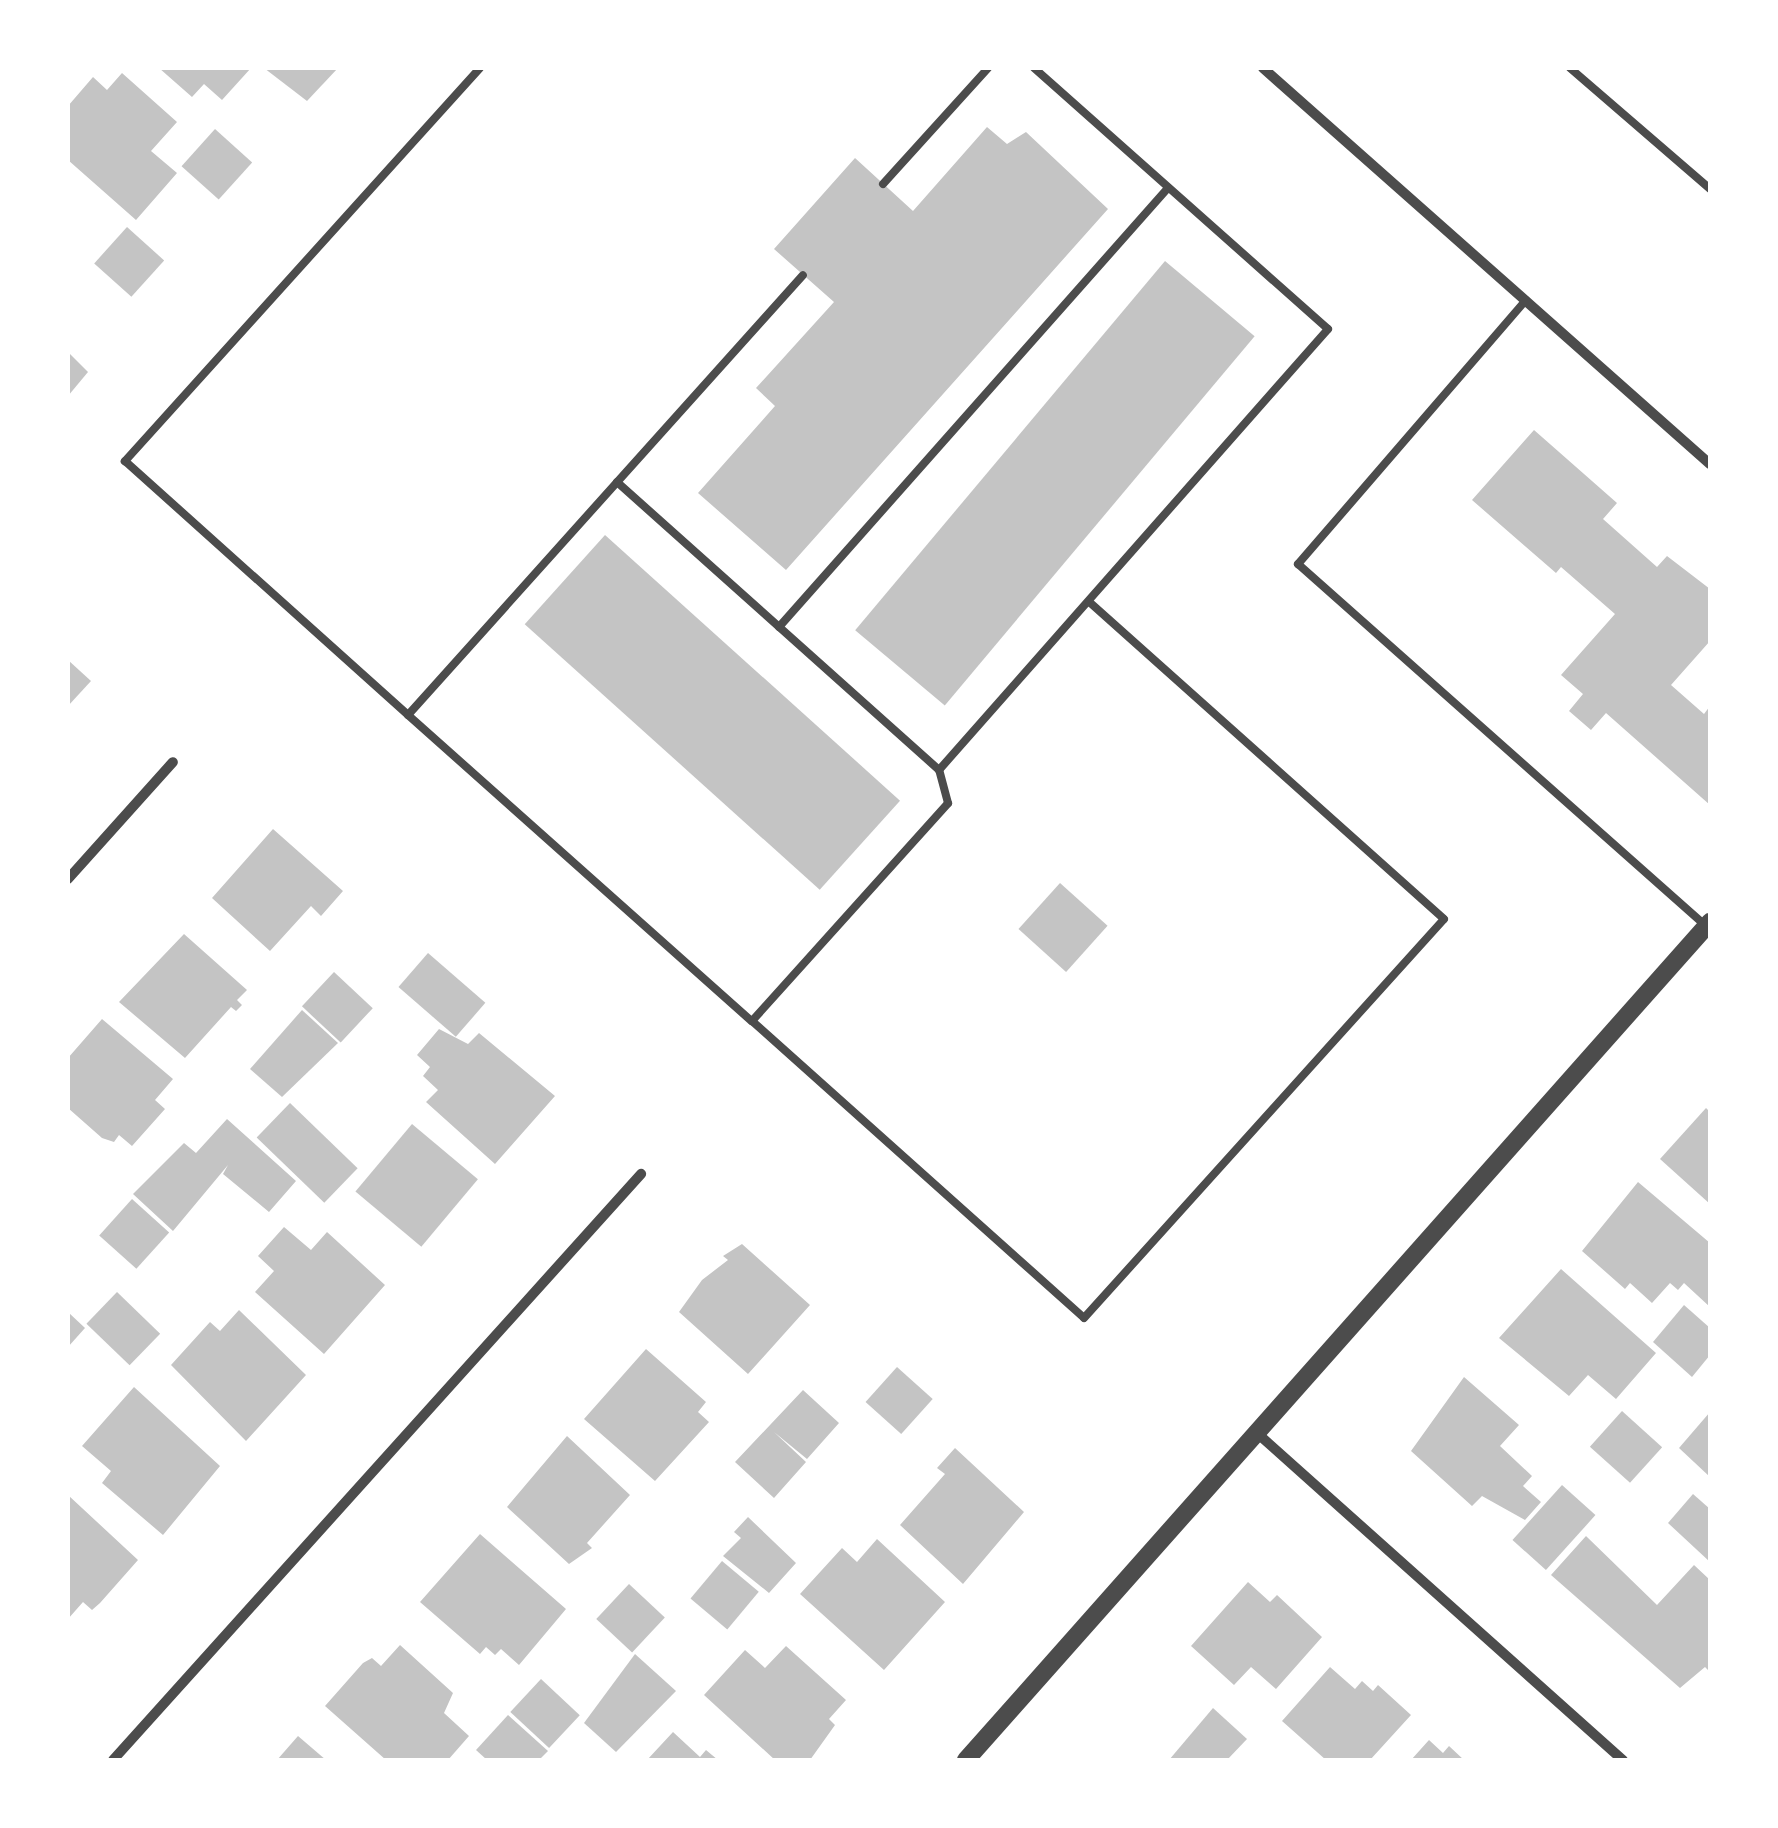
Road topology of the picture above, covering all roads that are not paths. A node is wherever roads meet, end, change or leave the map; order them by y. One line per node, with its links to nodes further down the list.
1 (480, 68): 15 (lane)
2 (988, 68): 6 (lane)
3 (1034, 68): 7 (lane)
4 (1263, 68): 10 (street)
5 (1570, 68): 8 (lane)
6 (883, 184)
7 (1168, 188): 13 (lane); 14 (lane)
8 (1710, 189)
9 (803, 274): 12 (lane)
10 (1526, 300): 11 (street); 19 (lane)
11 (1710, 464)
12 (617, 482): 14 (lane); 15 (lane)
13 (1090, 602): 17 (lane); 20 (lane)
14 (779, 627): 17 (lane)
15 (408, 715): 20 (lane)
16 (173, 762): 18 (street)
17 (939, 770): 20 (lane)
18 (68, 878)
19 (1709, 925): 22 (street)
20 (752, 1020)
21 (640, 1174): 23 (street)
22 (1257, 1434): 24 (street); 25 (street)
23 (113, 1760)
24 (966, 1760)
25 (1623, 1760)

